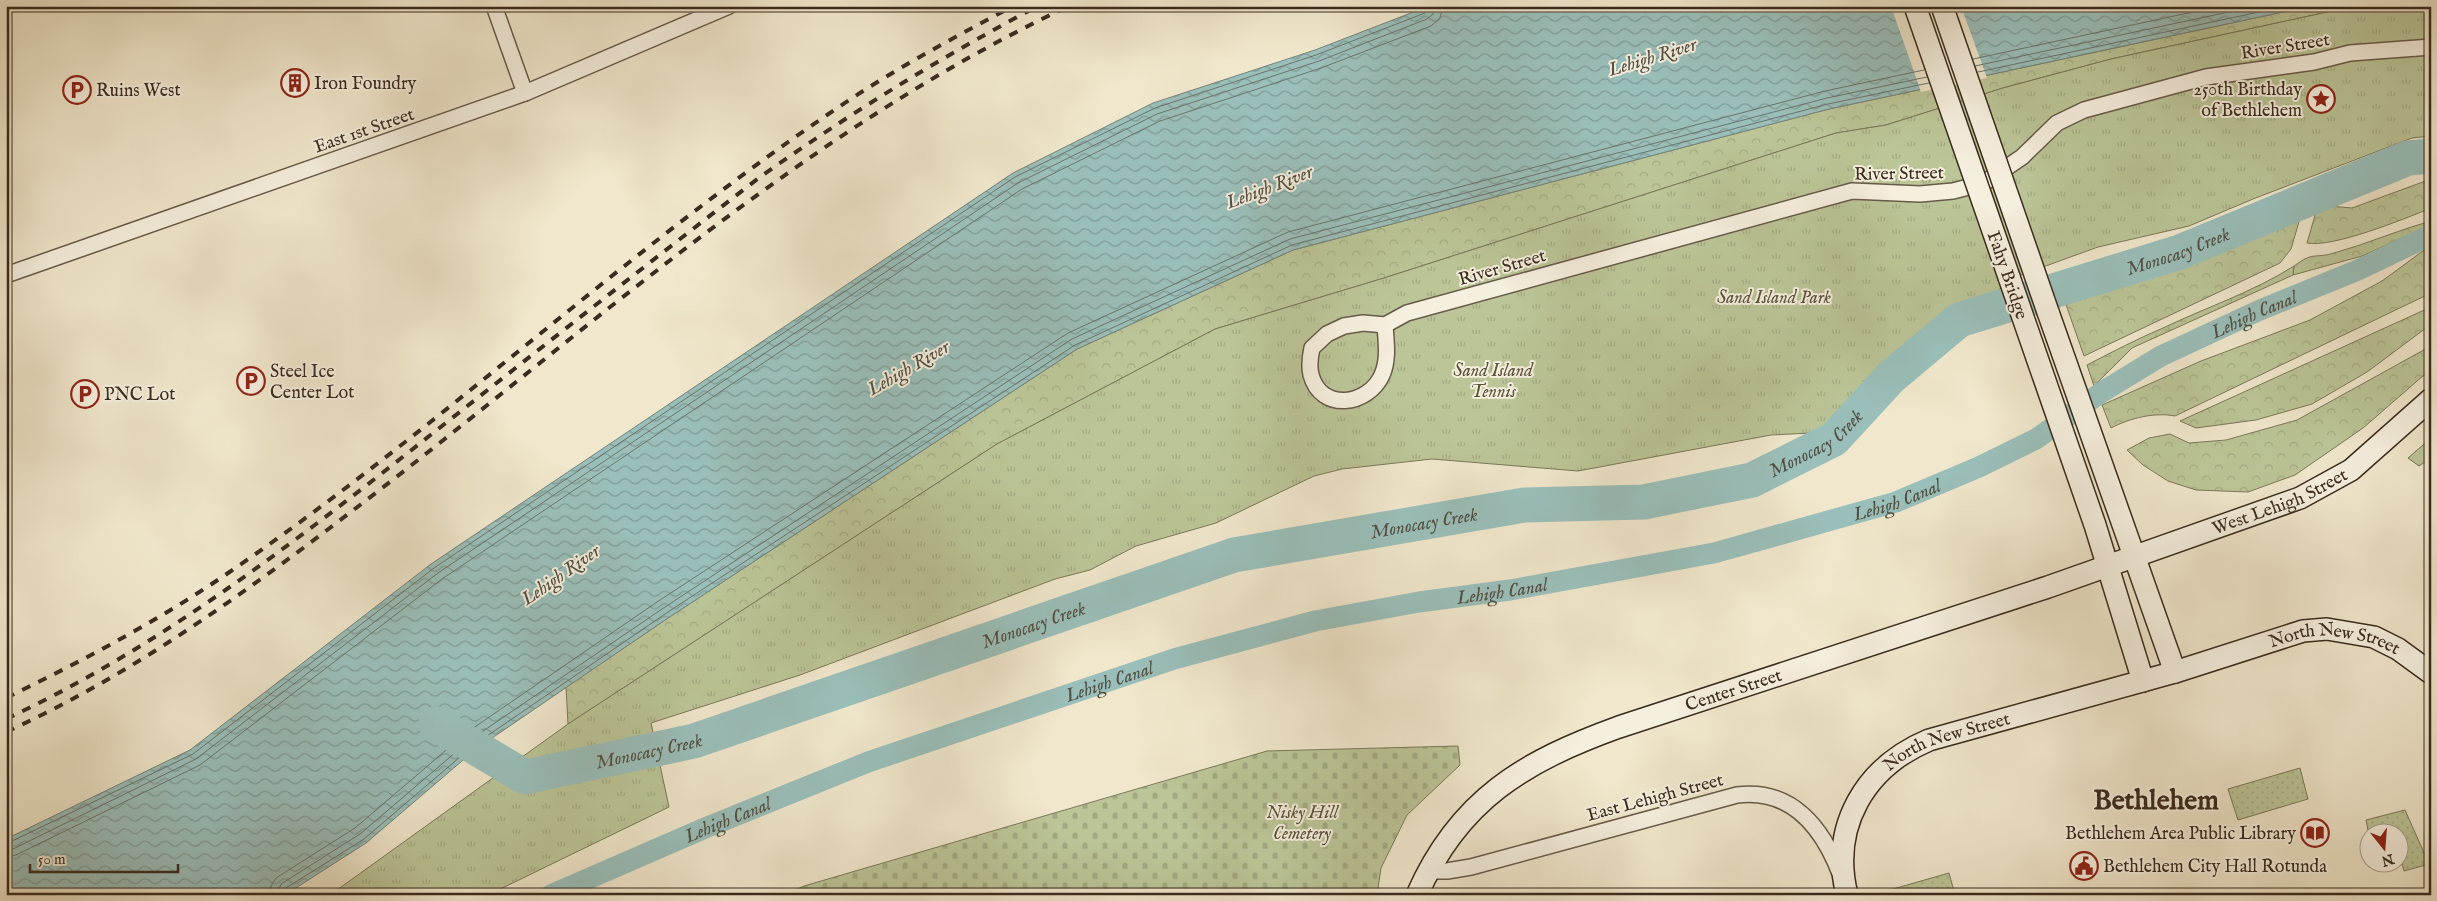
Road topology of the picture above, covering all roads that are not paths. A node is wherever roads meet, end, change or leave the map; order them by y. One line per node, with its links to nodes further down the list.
1 (494, 6): 6 (street)
2 (730, 6): 6 (street, East 1st Street)
3 (1915, 6): 11 (main road, Fahy Bridge, bridge)
4 (1942, 6): 10 (main road, Fahy Bridge, bridge)
5 (2431, 47): 8 (street, River Street)
6 (525, 93): 7 (street, East 1st Street)
7 (6, 275)
8 (1385, 325): 8 (street)
9 (2431, 399): 10 (main road, West Lehigh Street)
10 (2134, 558): 11 (main road, West Lehigh Street); 12 (main road)
11 (2108, 567): 14 (main road); 15 (main road, Center Street)
12 (2175, 672): 13 (main road, North New Street); 14 (main road, North New Street)
13 (2431, 674)
14 (2144, 681): 16 (main road, North New Street)
15 (1428, 871): 16 (street, East Lehigh Street); 17 (main road, Center Street)
16 (1847, 893)
17 (1417, 895)

